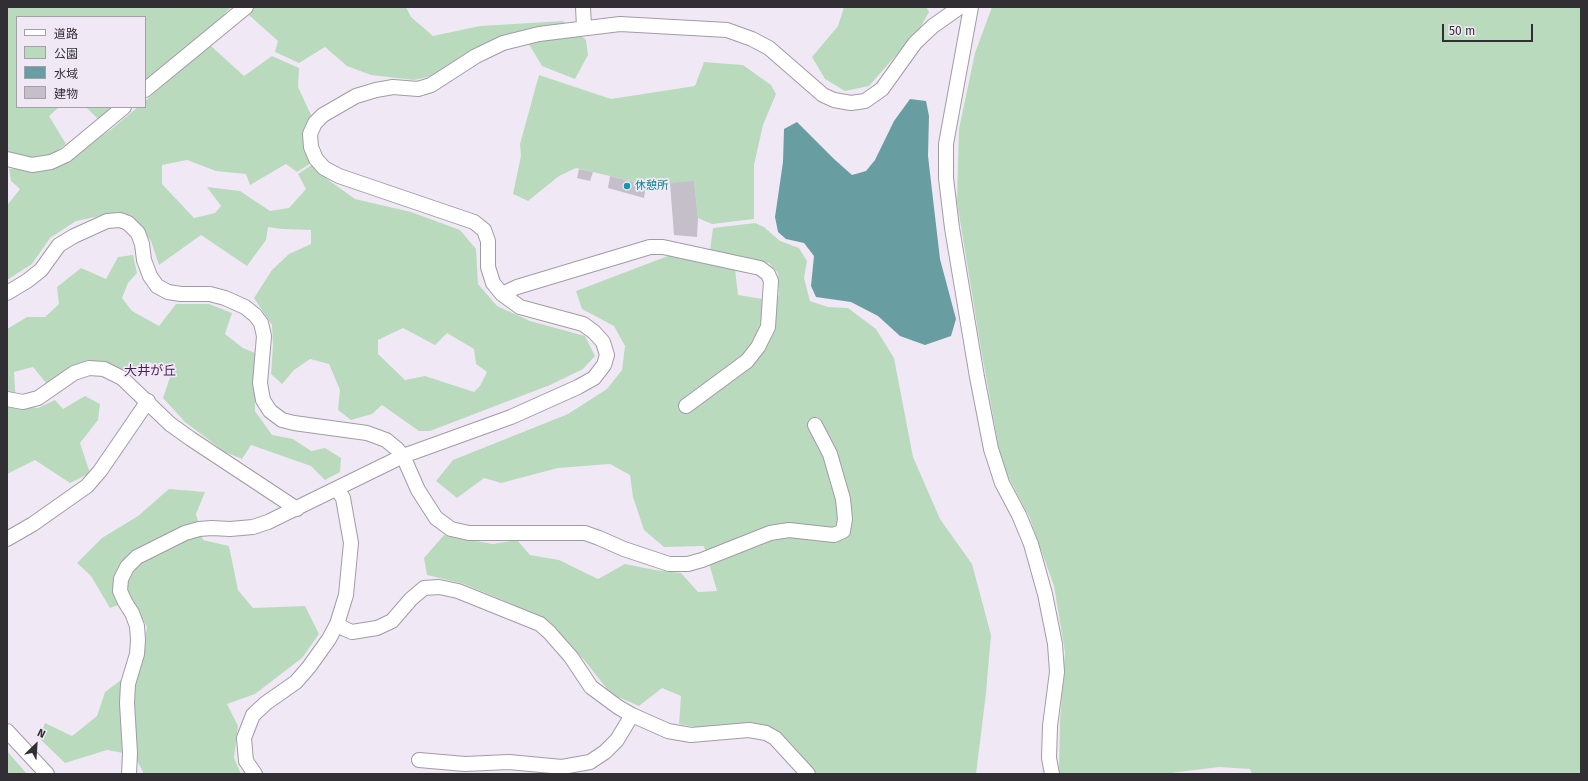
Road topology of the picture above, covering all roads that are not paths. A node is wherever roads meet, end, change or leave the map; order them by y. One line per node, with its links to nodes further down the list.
1 (246, 7): 6 (street)
2 (583, 7): 5 (street)
3 (960, 7): 5 (street)
4 (972, 7): 27 (street)
5 (584, 27): 10 (street)
6 (146, 89)
7 (123, 108): 8 (street)
8 (7, 159)
9 (7, 293): 15 (street)
10 (502, 294): 13 (street); 15 (street)
11 (7, 399): 12 (street)
12 (148, 401): 17 (street); 18 (street)
13 (686, 406)
14 (815, 425): 15 (street)
15 (402, 456): 16 (street)
16 (337, 489): 17 (street); 19 (street)
17 (297, 509): 24 (street)
18 (7, 539)
19 (337, 624): 20 (street); 25 (street)
20 (632, 715): 22 (street); 26 (street)
21 (7, 731): 23 (street)
22 (419, 760)
23 (47, 774)
24 (129, 774)
25 (255, 774)
26 (808, 774)
27 (1052, 774)

